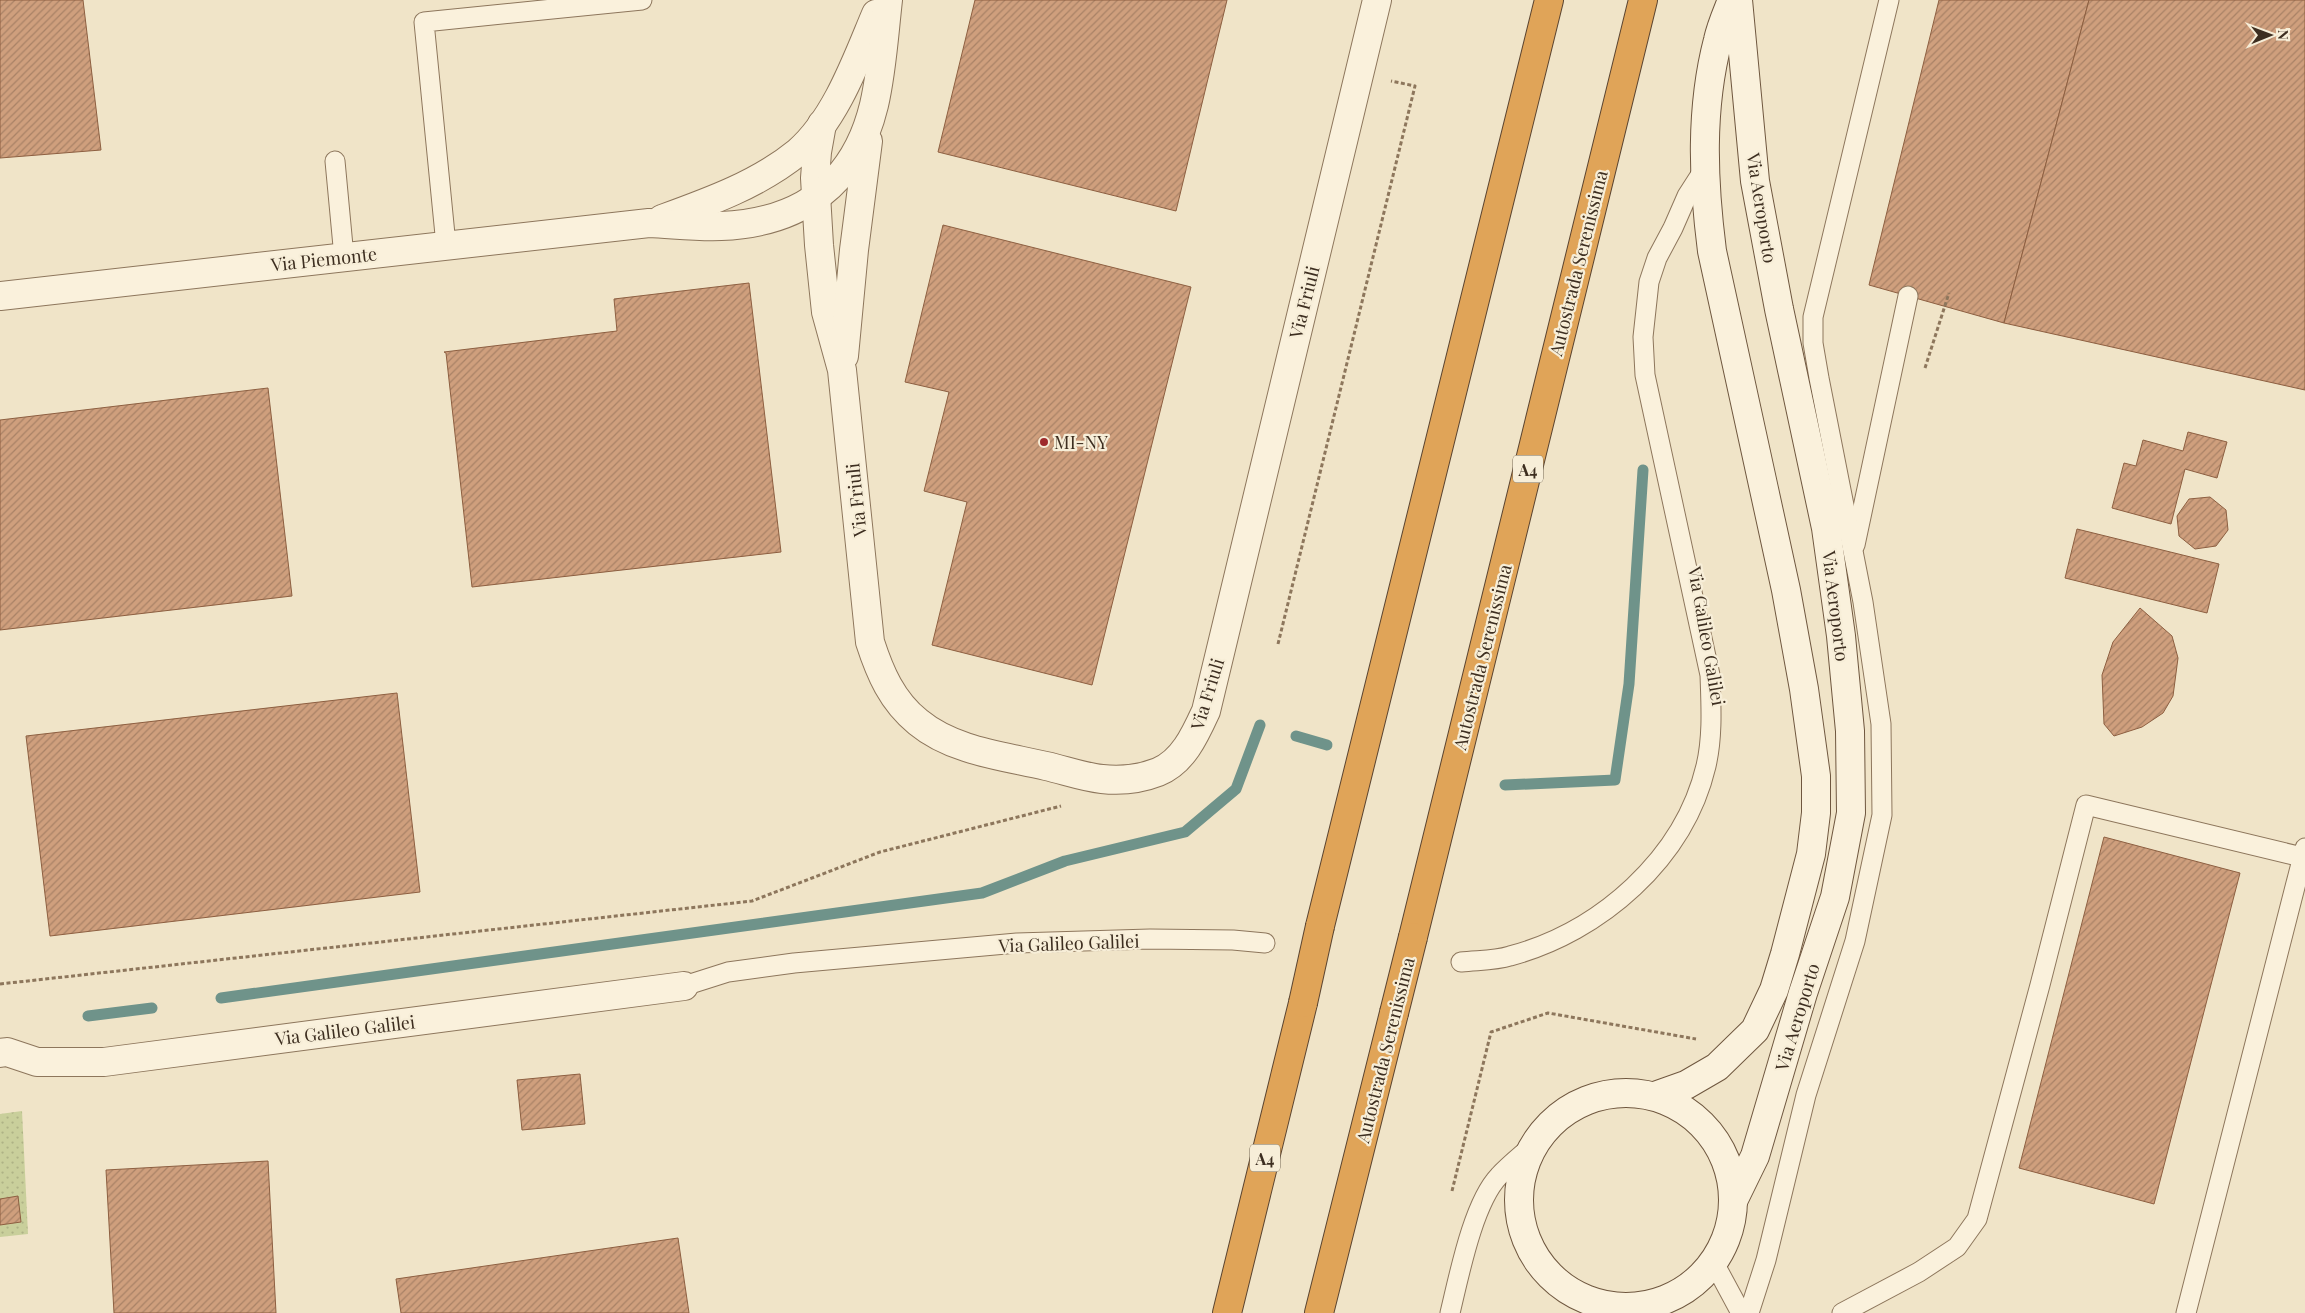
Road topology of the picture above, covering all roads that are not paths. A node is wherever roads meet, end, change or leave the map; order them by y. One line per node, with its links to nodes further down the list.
1 (642, 0): 16 (lane)
2 (882, 0): 11 (street, Via Piemonte)
3 (888, 0): 10 (street, Via Piemonte)
4 (1378, 0): 20 (street, Via Friuli)
5 (1549, 0): 31 (highway, A4, bridge)
6 (1643, 0): 32 (highway, Autostrada Serenissima / A4, bridge)
7 (1732, 0): 13 (street, Via Aeroporto)
8 (1738, 0): 29 (street, Via Aeroporto)
9 (1889, 0): 21 (lane)
10 (874, 106): 14 (street, Via Piemonte); 20 (street, Via Friuli)
11 (822, 124): 14 (street, Via Friuli); 15 (street, Via Piemonte)
12 (334, 161): 17 (lane)
13 (1705, 178): 24 (lane, Via Galileo Galilei); 27 (street, Via Aeroporto)
14 (816, 197): 15 (street, Via Piemonte); 20 (street, Via Friuli)
15 (649, 223): 16 (street, Via Piemonte)
16 (446, 245): 17 (street, Via Piemonte)
17 (344, 257): 18 (street, Via Piemonte)
18 (0, 296)
19 (1908, 296): 21 (lane)
20 (842, 370)
21 (1854, 553): 35 (lane)
22 (2304, 853): 36 (lane); 37 (lane)
23 (1265, 943): 25 (lane, Via Galileo Galilei)
24 (1461, 962)
25 (684, 986): 26 (street, Via Galileo Galilei)
26 (2, 1050)
27 (1655, 1096): 28 (street); 29 (street)
28 (1534, 1146): 30 (street); 33 (lane)
29 (1733, 1201): 30 (street)
30 (1713, 1261): 34 (lane)
31 (1227, 1313)
32 (1318, 1313)
33 (1450, 1313)
34 (1741, 1313)
35 (1750, 1313)
36 (1842, 1313)
37 (2186, 1313)

